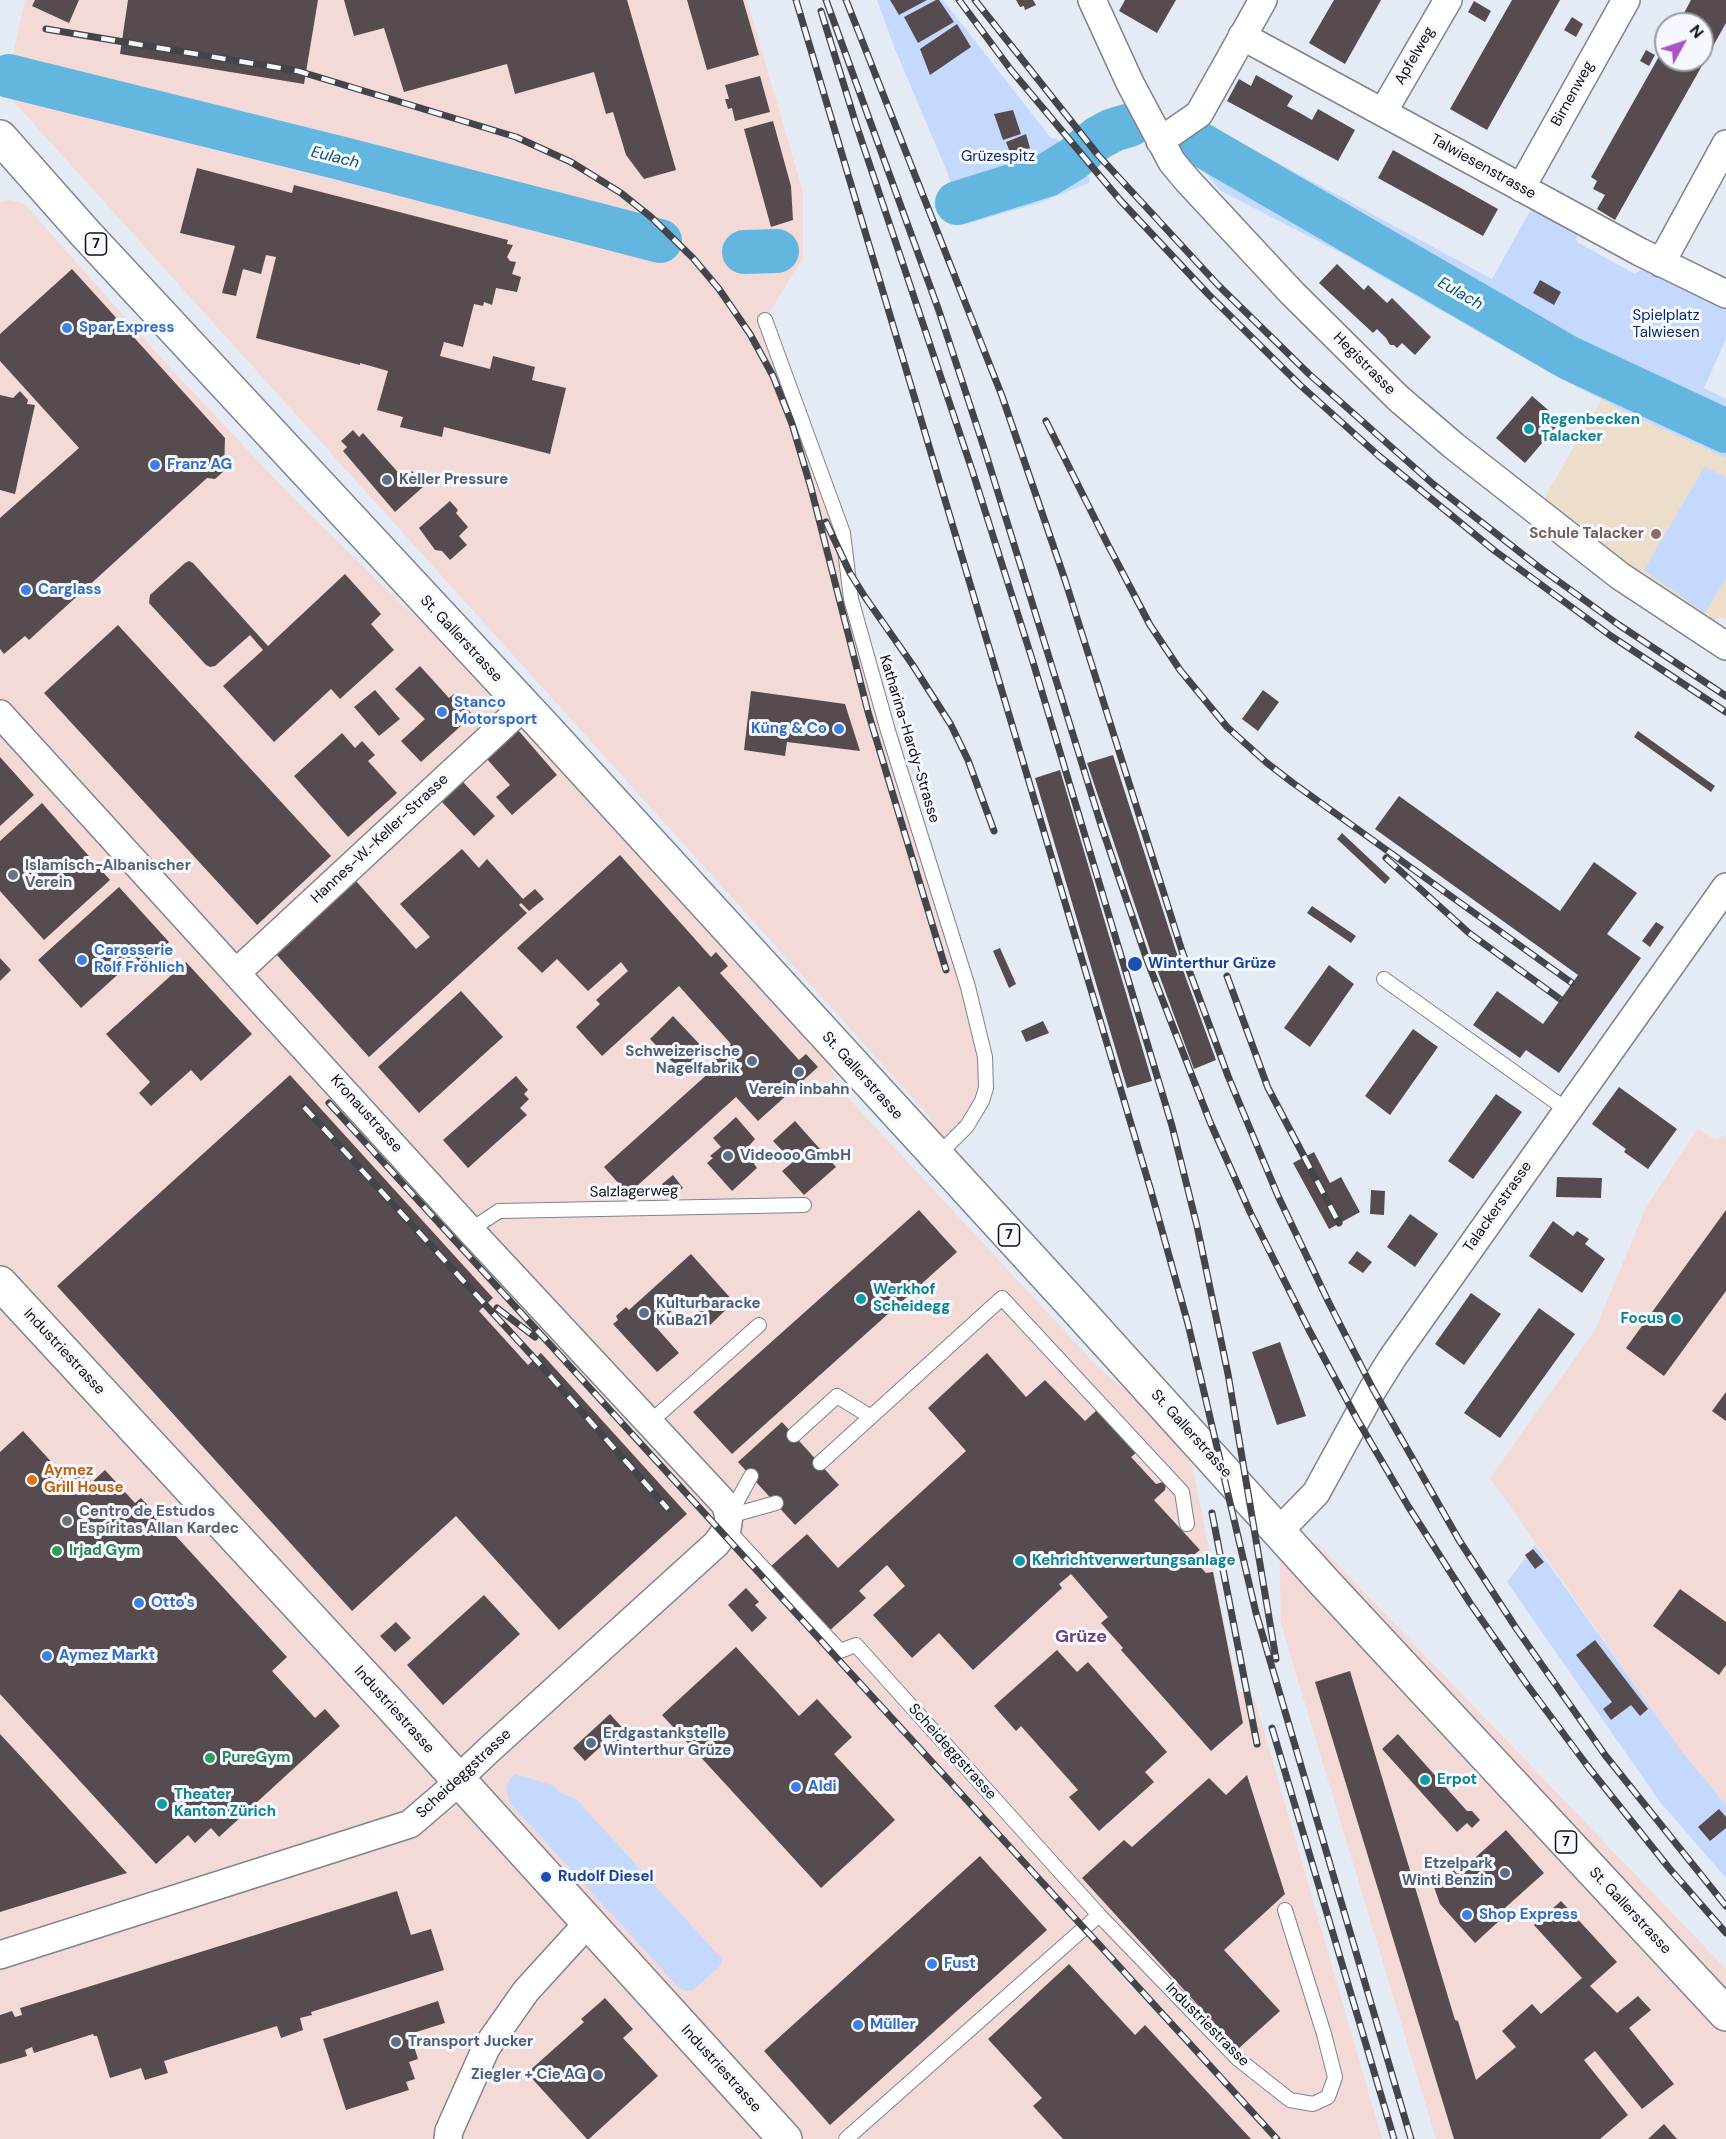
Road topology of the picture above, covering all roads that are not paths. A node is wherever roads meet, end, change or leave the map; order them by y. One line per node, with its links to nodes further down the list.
1 (1092, 0): 8 (street, Hegistrasse)
2 (1263, 0): 5 (street)
3 (1448, 0): 6 (street, Apfelweg)
4 (1626, 0): 10 (street, Birnenweg)
5 (1242, 36): 6 (street, Talwiesenstrasse); 8 (street)
6 (1383, 112): 10 (street, Talwiesenstrasse)
7 (0, 137): 15 (main road, St. Gallerstrasse / 7)
8 (1160, 141): 14 (street, Hegistrasse)
9 (1726, 144): 11 (street)
10 (1521, 188): 11 (street, Talwiesenstrasse)
11 (1661, 263): 12 (street, Talwiesenstrasse)
12 (1726, 294)
13 (765, 320): 21 (lane, Katharina-Hardy-Strasse)
14 (1726, 646)
15 (524, 706): 18 (street, Hannes-W.-Keller-Strasse); 21 (main road, St. Gallerstrasse / 7)
16 (0, 714): 18 (street, Kronaustrasse)
17 (1726, 887): 20 (street, Talackerstrasse)
18 (237, 972): 23 (street, Kronaustrasse)
19 (1384, 979): 20 (lane)
20 (1567, 1110): 34 (street, Talackerstrasse)
21 (936, 1157): 34 (main road, St. Gallerstrasse / 7)
22 (804, 1205): 23 (lane, Salzlagerweg)
23 (470, 1230): 27 (street, Kronaustrasse)
24 (0, 1283): 35 (main road, Industriestrasse)
25 (759, 1325): 27 (lane)
26 (871, 1417): 28 (lane); 29 (lane); 33 (lane)
27 (649, 1423): 32 (street, Kronaustrasse)
28 (794, 1435)
29 (820, 1463)
30 (751, 1476): 32 (lane, Scheideggstrasse)
31 (776, 1503): 32 (lane)
32 (728, 1523): 35 (street, Scheideggstrasse); 37 (lane, Scheideggstrasse)
33 (1187, 1524)
34 (1279, 1531): 40 (main road, St. Gallerstrasse / 7)
35 (457, 1779): 38 (main road, Industriestrasse); 39 (street, Scheideggstrasse)
36 (1285, 1910): 37 (lane, Industriestrasse)
37 (1099, 1915): 43 (lane)
38 (588, 1923): 41 (street); 42 (main road, Industriestrasse)
39 (0, 1955)
40 (1726, 2014)
41 (448, 2139)
42 (785, 2139)
43 (846, 2139)

